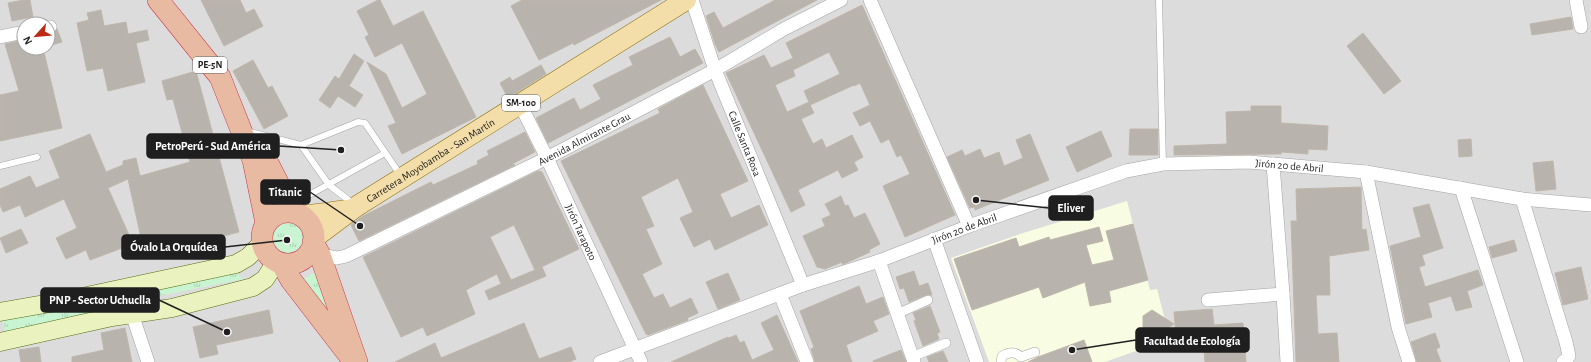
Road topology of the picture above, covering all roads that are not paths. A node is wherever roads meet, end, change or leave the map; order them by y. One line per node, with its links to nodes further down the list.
1 (686, 0): 12 (main road, Carretera Moyobamba - San Martín / SM-100)
2 (692, 0): 11 (street, Calle Santa Rosa)
3 (841, 0): 11 (street, Avenida Almirante Grau)
4 (870, 0): 30 (street)
5 (1159, 0): 18 (lane)
6 (1576, 0): 8 (street)
7 (164, 3): 13 (highway, PE-5N)
8 (1581, 27)
9 (16, 34): 10 (street)
10 (0, 37)
11 (715, 70): 17 (street, Avenida Almirante Grau); 36 (street, Calle Santa Rosa)
12 (520, 104): 17 (street, Jirón Tarapoto); 22 (main road, Carretera Moyobamba - San Martín / SM-100)
13 (244, 135): 14 (lane); 28 (highway, PE-5N); 29 (highway, PE-5N)
14 (301, 145): 15 (lane); 23 (lane)
15 (385, 153): 22 (lane); 23 (lane)
16 (38, 157): 20 (lane)
17 (547, 158): 33 (street, Avenida Almirante Grau); 48 (street, Jirón Tarapoto)
18 (1163, 164): 19 (street, Jirón 20 de Abril); 30 (street, Jirón 20 de Abril)
19 (1273, 164): 21 (street, Jirón 20 de Abril); 40 (street)
20 (0, 166)
21 (1366, 172): 24 (street, Jirón 20 de Abril); 59 (street)
22 (402, 178): 27 (main road, Carretera Moyobamba - San Martín / SM-100)
23 (329, 185): 27 (lane); 28 (lane)
24 (1461, 188): 25 (street, Jirón 20 de Abril); 60 (street)
25 (1522, 199): 26 (street, Jirón 20 de Abril); 61 (street)
26 (1591, 205)
27 (357, 206): 28 (main road, Carretera Moyobamba - San Martín / SM-100); 33 (main road, Carretera Moyobamba - San Martín / SM-100)
28 (295, 211): 29 (highway); 33 (highway, PE-5N)
29 (266, 223): 32 (highway, PE-5N)
30 (969, 226): 31 (street, Jirón 20 de Abril)
31 (934, 239): 34 (street, Jirón 20 de Abril); 56 (street)
32 (262, 243): 35 (highway, PE-5N); 37 (main road)
33 (316, 245): 35 (highway); 52 (highway, PE-5N)
34 (879, 261): 36 (street, Jirón 20 de Abril); 44 (street)
35 (279, 263): 45 (main road); 52 (highway, PE-5N)
36 (803, 285): 39 (street, Jirón 20 de Abril)
37 (127, 287): 43 (main road); 45 (street)
38 (898, 287): 44 (street)
39 (780, 294): 48 (street, Jirón 20 de Abril); 55 (street)
40 (1283, 294): 42 (street); 58 (street)
41 (928, 300): 44 (street)
42 (1208, 300)
43 (0, 312)
44 (900, 313): 50 (street)
45 (132, 314): 46 (main road); 51 (street)
46 (0, 342)
47 (946, 343): 50 (street)
48 (635, 348): 53 (street, Jirón 20 de Abril); 54 (street, Jirón Tarapoto)
49 (1035, 352): 57 (street)
50 (916, 359)
51 (148, 362)
52 (356, 362)
53 (600, 362)
54 (641, 362)
55 (807, 362)
56 (977, 362)
57 (1001, 362)
58 (1287, 362)
59 (1409, 362)
60 (1517, 362)
61 (1563, 362)

